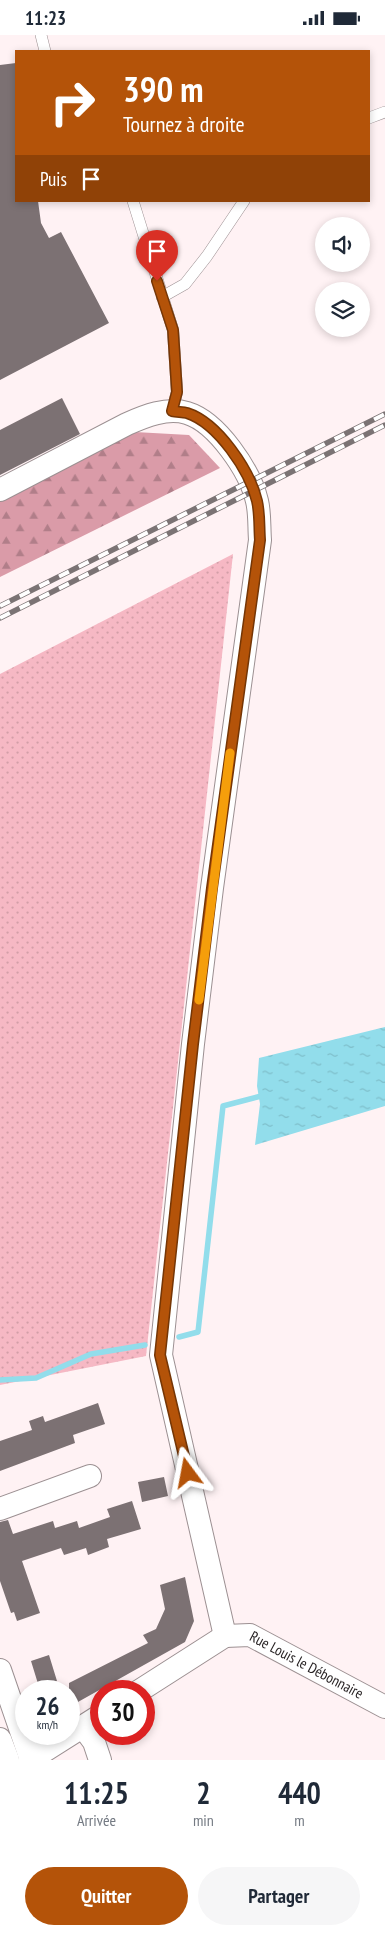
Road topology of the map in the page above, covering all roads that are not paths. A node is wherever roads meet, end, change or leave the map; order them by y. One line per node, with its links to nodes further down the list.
1 (41, 35): 2 (lane)
2 (45, 50)
3 (385, 112): 4 (lane)
4 (370, 118)
5 (132, 202): 7 (lane)
6 (243, 202): 7 (lane)
7 (162, 297): 8 (lane)
8 (172, 411): 9 (street); 12 (street)
9 (0, 490)
10 (90, 1476): 11 (street)
11 (0, 1509)
12 (225, 1636): 14 (street); 15 (street, Rue Louis le Débonnaire)
13 (0, 1670): 20 (street)
14 (155, 1680)
15 (385, 1707)
16 (90, 1722): 20 (street)
17 (0, 1739): 19 (street)
18 (95, 1745): 21 (street)
19 (8, 1760)
20 (30, 1760)
21 (100, 1760)

